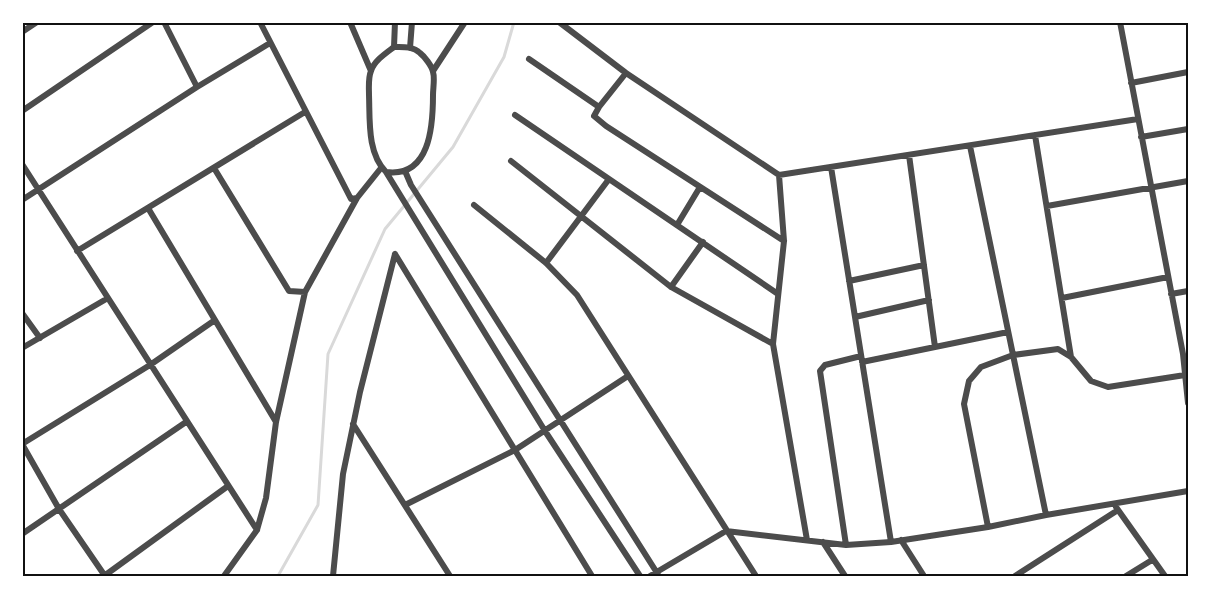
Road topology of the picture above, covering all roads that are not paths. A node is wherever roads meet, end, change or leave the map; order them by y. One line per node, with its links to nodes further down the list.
1 (37, 22): 11 (street)
2 (153, 22): 23 (street)
3 (164, 22): 21 (street)
4 (260, 22): 12 (street)
5 (350, 22): 16 (street)
6 (395, 22): 13 (street)
7 (412, 22): 14 (street)
8 (465, 22): 17 (street)
9 (559, 22): 19 (street)
10 (1120, 23): 20 (street)
11 (22, 32)
12 (270, 43): 21 (street); 24 (street)
13 (394, 47): 14 (street); 16 (street)
14 (410, 48): 17 (street)
15 (529, 59): 22 (street)
16 (371, 71): 36 (street)
17 (433, 71): 37 (street)
18 (1188, 72): 20 (street)
19 (626, 73): 22 (street); 38 (street)
20 (1131, 83): 26 (street)
21 (196, 87): 43 (street)
22 (599, 106): 41 (street)
23 (22, 111)
24 (305, 112): 35 (street); 44 (street)
25 (515, 115): 39 (street)
26 (1138, 119): 28 (street); 29 (street)
27 (1188, 129): 29 (street)
28 (1035, 135): 30 (street); 47 (street)
29 (1141, 137): 42 (street)
30 (970, 146): 31 (street); 69 (street)
31 (909, 155): 34 (street); 55 (street)
32 (511, 161): 49 (street)
33 (22, 164): 43 (street)
34 (831, 167): 38 (street); 57 (street)
35 (214, 168): 48 (street); 60 (street)
36 (383, 170): 37 (street); 44 (street); 86 (street)
37 (405, 171): 82 (street)
38 (779, 175): 51 (street)
39 (609, 179): 49 (street); 50 (street)
40 (1188, 181): 42 (street)
41 (700, 187): 50 (street); 51 (street)
42 (1151, 187): 47 (street); 56 (street)
43 (39, 190): 45 (street); 53 (street)
44 (357, 198): 60 (street)
45 (22, 200)
46 (474, 205): 54 (street)
47 (1047, 206): 63 (street)
48 (148, 208): 53 (street); 68 (street)
49 (580, 217): 54 (street); 58 (street)
50 (677, 225): 52 (street)
51 (784, 241): 61 (street)
52 (703, 242): 58 (street); 61 (street)
53 (77, 250): 64 (street)
54 (546, 262): 80 (street)
55 (924, 265): 57 (street); 65 (street)
56 (1168, 277): 62 (street); 63 (street)
57 (849, 281): 67 (street)
58 (671, 286): 71 (street)
59 (1188, 291): 62 (street)
60 (305, 292): 84 (street)
61 (778, 294): 71 (street)
62 (1171, 294): 74 (street)
63 (1062, 297): 76 (street)
64 (108, 298): 70 (street); 78 (street)
65 (929, 300): 67 (street); 72 (street)
66 (22, 312): 70 (street)
67 (855, 317): 77 (street)
68 (215, 320): 78 (street); 84 (street)
69 (1008, 332): 72 (street); 75 (street)
70 (40, 338): 73 (street)
71 (773, 344): 100 (street)
72 (935, 347): 77 (street)
73 (22, 348)
74 (1186, 353): 79 (street)
75 (1013, 356): 76 (street); 95 (street); 96 (street)
76 (1071, 357): 79 (street)
77 (861, 359): 103 (street); 104 (street)
78 (150, 365): 83 (street); 87 (street)
79 (1185, 375): 81 (street)
80 (628, 376): 82 (street); 98 (street)
81 (1188, 403)
82 (559, 421): 86 (street); 106 (street)
83 (186, 422): 89 (street); 93 (street)
84 (276, 422): 97 (street)
85 (353, 424): 88 (street); 92 (street); 109 (street)
86 (545, 430): 88 (street); 112 (street)
87 (23, 444): 93 (street)
88 (515, 450): 92 (street); 111 (street)
89 (228, 486): 97 (street); 107 (street)
90 (1188, 491): 91 (street)
91 (1114, 504): 94 (street); 95 (street)
92 (405, 506): 110 (street)
93 (59, 509): 99 (street); 107 (street)
94 (1118, 510): 105 (street); 117 (street)
95 (1046, 514): 96 (street)
96 (988, 527): 101 (street)
97 (257, 530): 108 (street)
98 (726, 531): 100 (street); 106 (street); 114 (street)
99 (22, 534)
100 (807, 540): 102 (street)
101 (901, 540): 103 (street); 116 (street)
102 (823, 542): 104 (street); 115 (street)
103 (891, 542): 104 (street)
104 (846, 545)
105 (1152, 560): 118 (street); 119 (street)
106 (658, 574): 113 (street)
107 (104, 576)
108 (224, 576)
109 (333, 576)
110 (450, 576)
111 (592, 576)
112 (640, 576)
113 (650, 576)
114 (756, 576)
115 (845, 576)
116 (924, 576)
117 (1015, 576)
118 (1126, 576)
119 (1165, 576)

